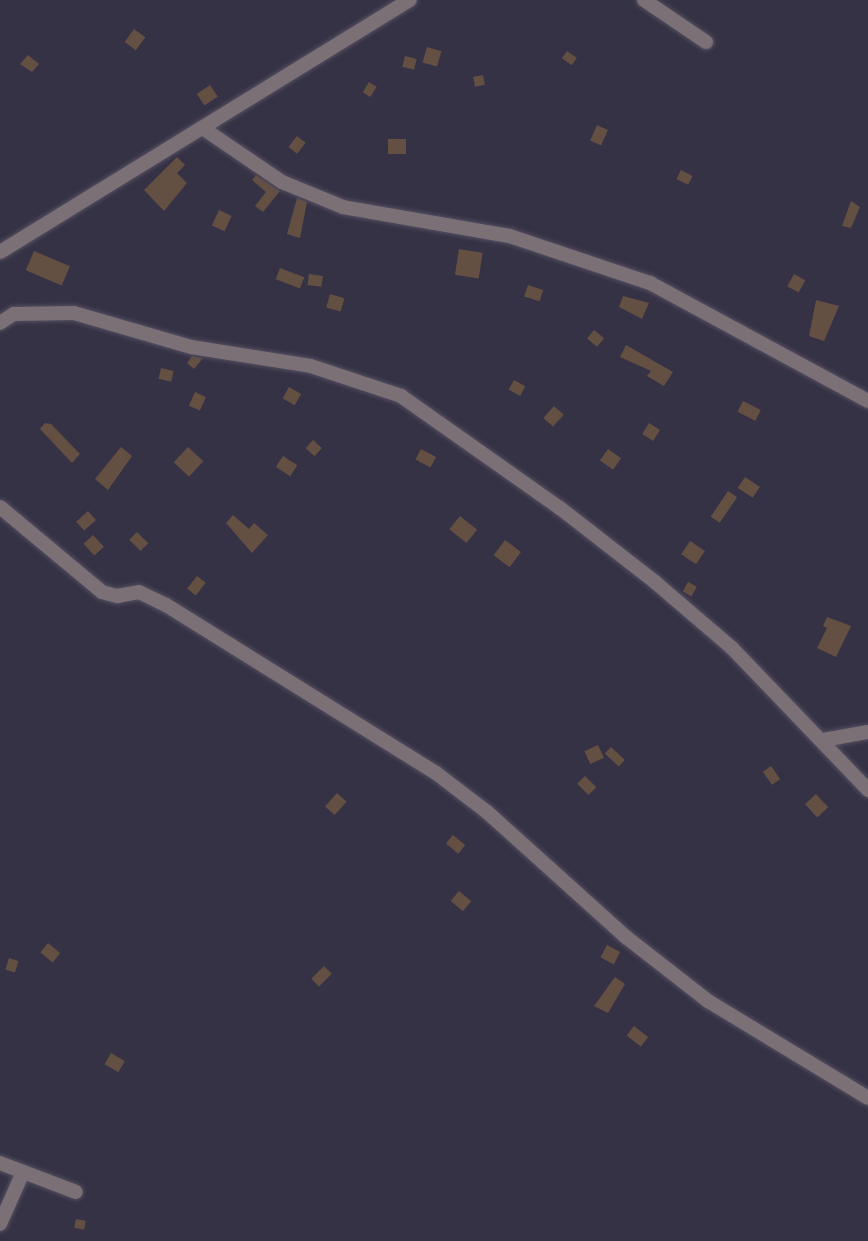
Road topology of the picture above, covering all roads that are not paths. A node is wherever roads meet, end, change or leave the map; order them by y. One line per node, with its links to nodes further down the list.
1 (410, 0): 4 (street)
2 (644, 0): 3 (street)
3 (706, 42)
4 (204, 129): 5 (street); 7 (street)
5 (0, 252)
6 (0, 323): 10 (street)
7 (868, 401)
8 (0, 507): 12 (street)
9 (868, 732): 10 (street)
10 (823, 740): 11 (street)
11 (868, 790)
12 (868, 1098)
13 (0, 1163): 14 (street)
14 (23, 1172): 15 (street); 16 (street)
15 (76, 1192)
16 (0, 1224)

